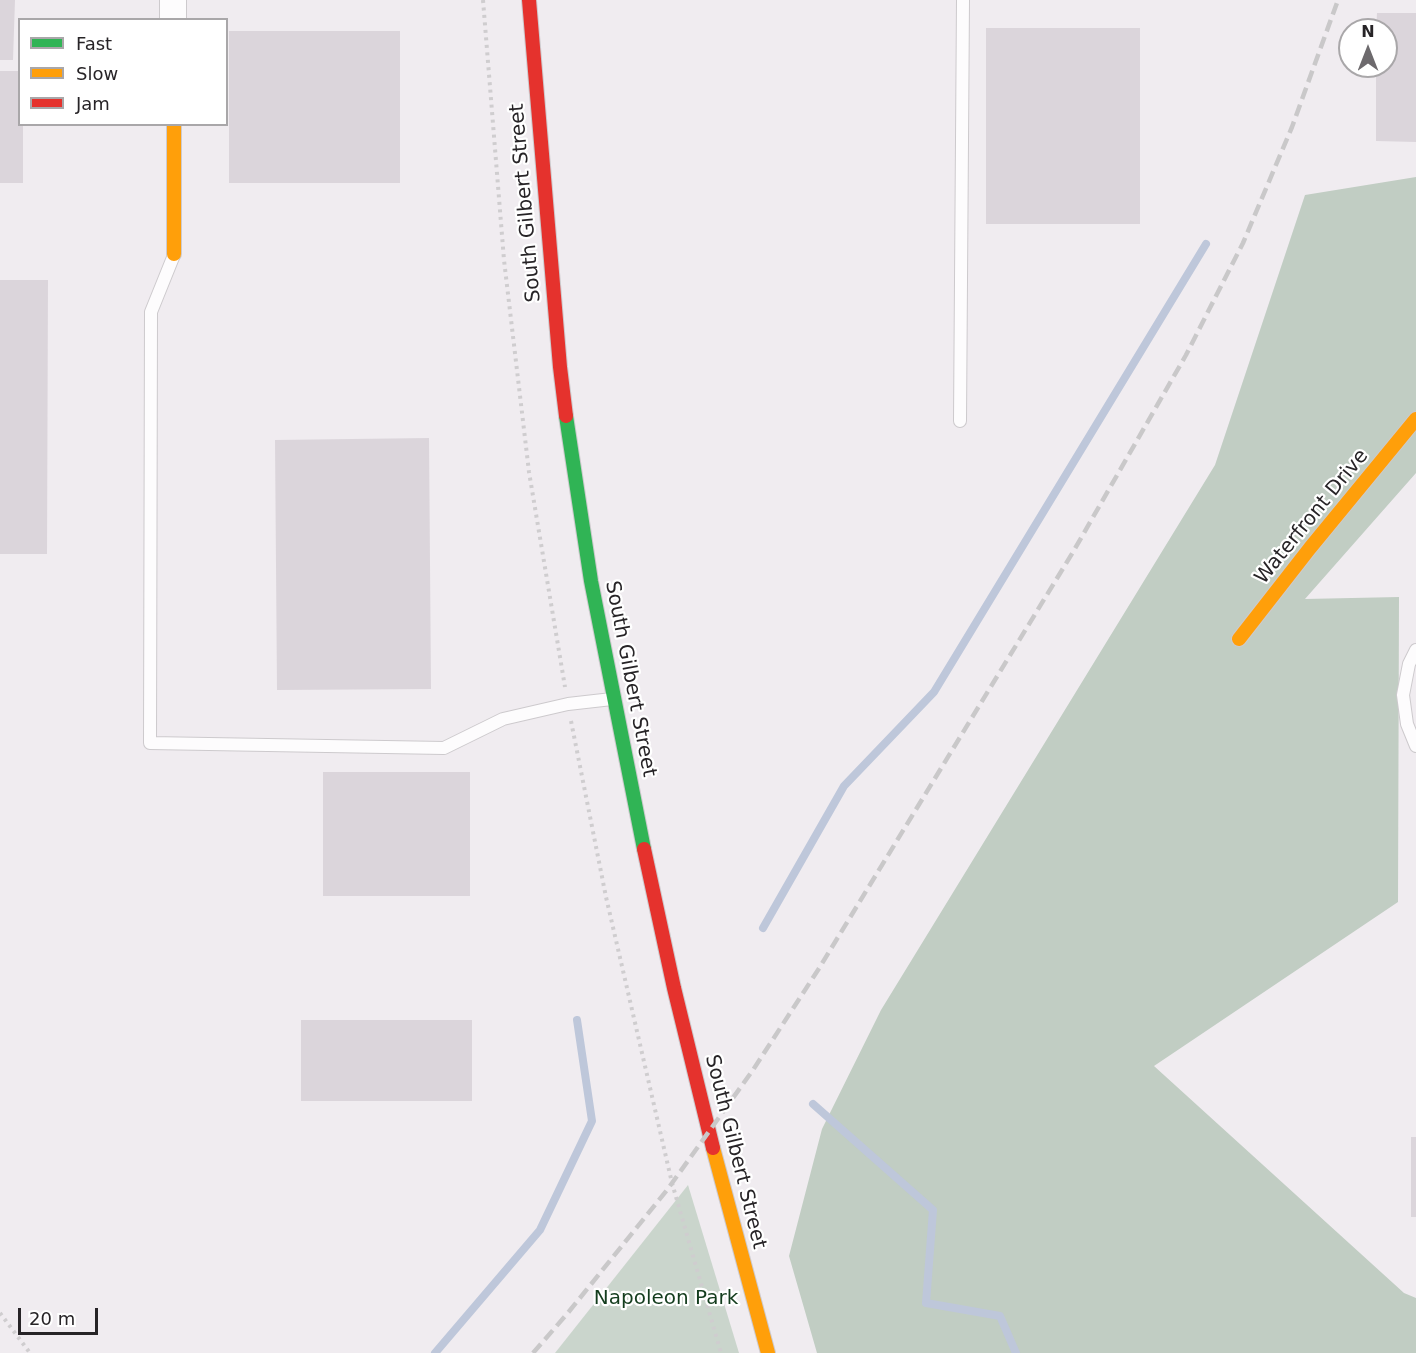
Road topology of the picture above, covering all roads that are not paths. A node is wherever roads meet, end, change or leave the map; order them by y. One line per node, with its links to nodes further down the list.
1 (173, 0): 4 (street)
2 (529, 0): 11 (main road, South Gilbert Street)
3 (963, 0): 8 (lane)
4 (173, 18)
5 (174, 126): 6 (main road)
6 (174, 254): 11 (lane)
7 (1416, 419): 9 (main road, Waterfront Drive)
8 (960, 421)
9 (1239, 639)
10 (1416, 650): 12 (lane)
11 (614, 699): 13 (main road, South Gilbert Street)
12 (1416, 746)
13 (768, 1353)

